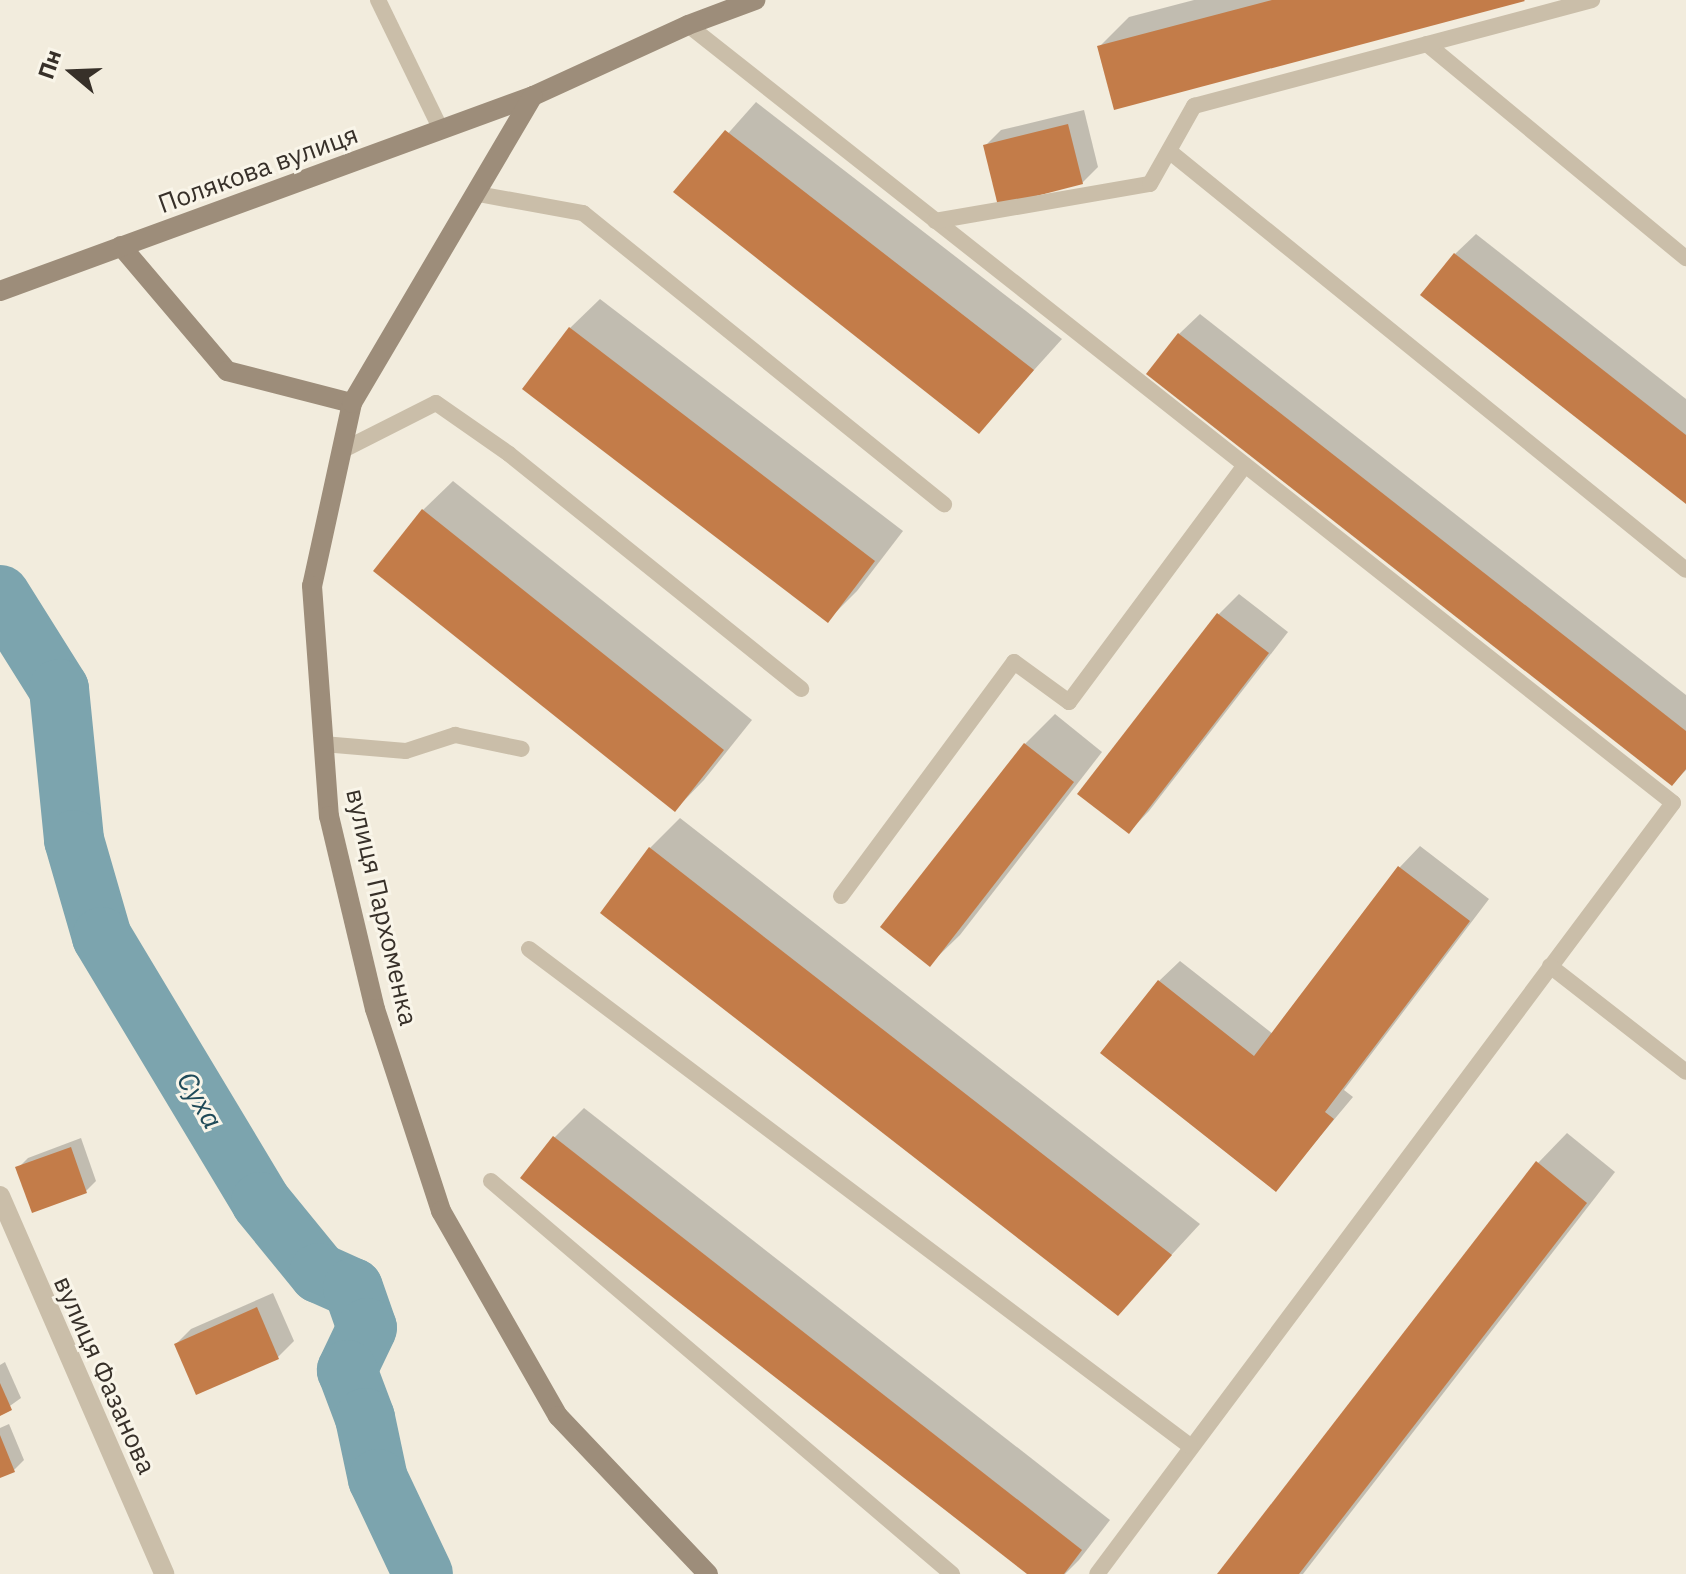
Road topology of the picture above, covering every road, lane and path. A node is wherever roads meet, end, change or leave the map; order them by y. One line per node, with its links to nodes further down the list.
1 (378, 0): 7 (lane)
2 (755, 0): 4 (street, Полякова вулиця)
3 (1592, 0): 5 (lane)
4 (688, 25): 6 (street, Полякова вулиця); 10 (lane)
5 (1427, 44): 8 (lane); 12 (lane)
6 (533, 96): 7 (street, Полякова вулиця); 9 (street)
7 (441, 130): 11 (street, Полякова вулиця)
8 (1169, 151): 10 (lane); 18 (lane)
9 (478, 194): 14 (street); 17 (lane)
10 (935, 221): 16 (lane)
11 (121, 246): 13 (street, Полякова вулиця); 14 (street)
12 (1686, 258)
13 (0, 291)
14 (352, 403): 15 (street, вулиця Пархоменка)
15 (341, 451): 19 (lane); 20 (street, вулиця Пархоменка)
16 (1245, 465): 22 (lane); 24 (lane)
17 (944, 504)
18 (1686, 570)
19 (801, 689)
20 (323, 744): 21 (lane); 30 (street, вулиця Пархоменка)
21 (522, 749)
22 (841, 896)
23 (529, 949): 28 (lane)
24 (1550, 966): 25 (lane); 28 (lane)
25 (1686, 1072)
26 (491, 1181): 31 (lane)
27 (0, 1196): 29 (street, вулиця Фазанова)
28 (1190, 1446): 32 (lane)
29 (164, 1574)
30 (708, 1574)
31 (952, 1574)
32 (1097, 1574)

